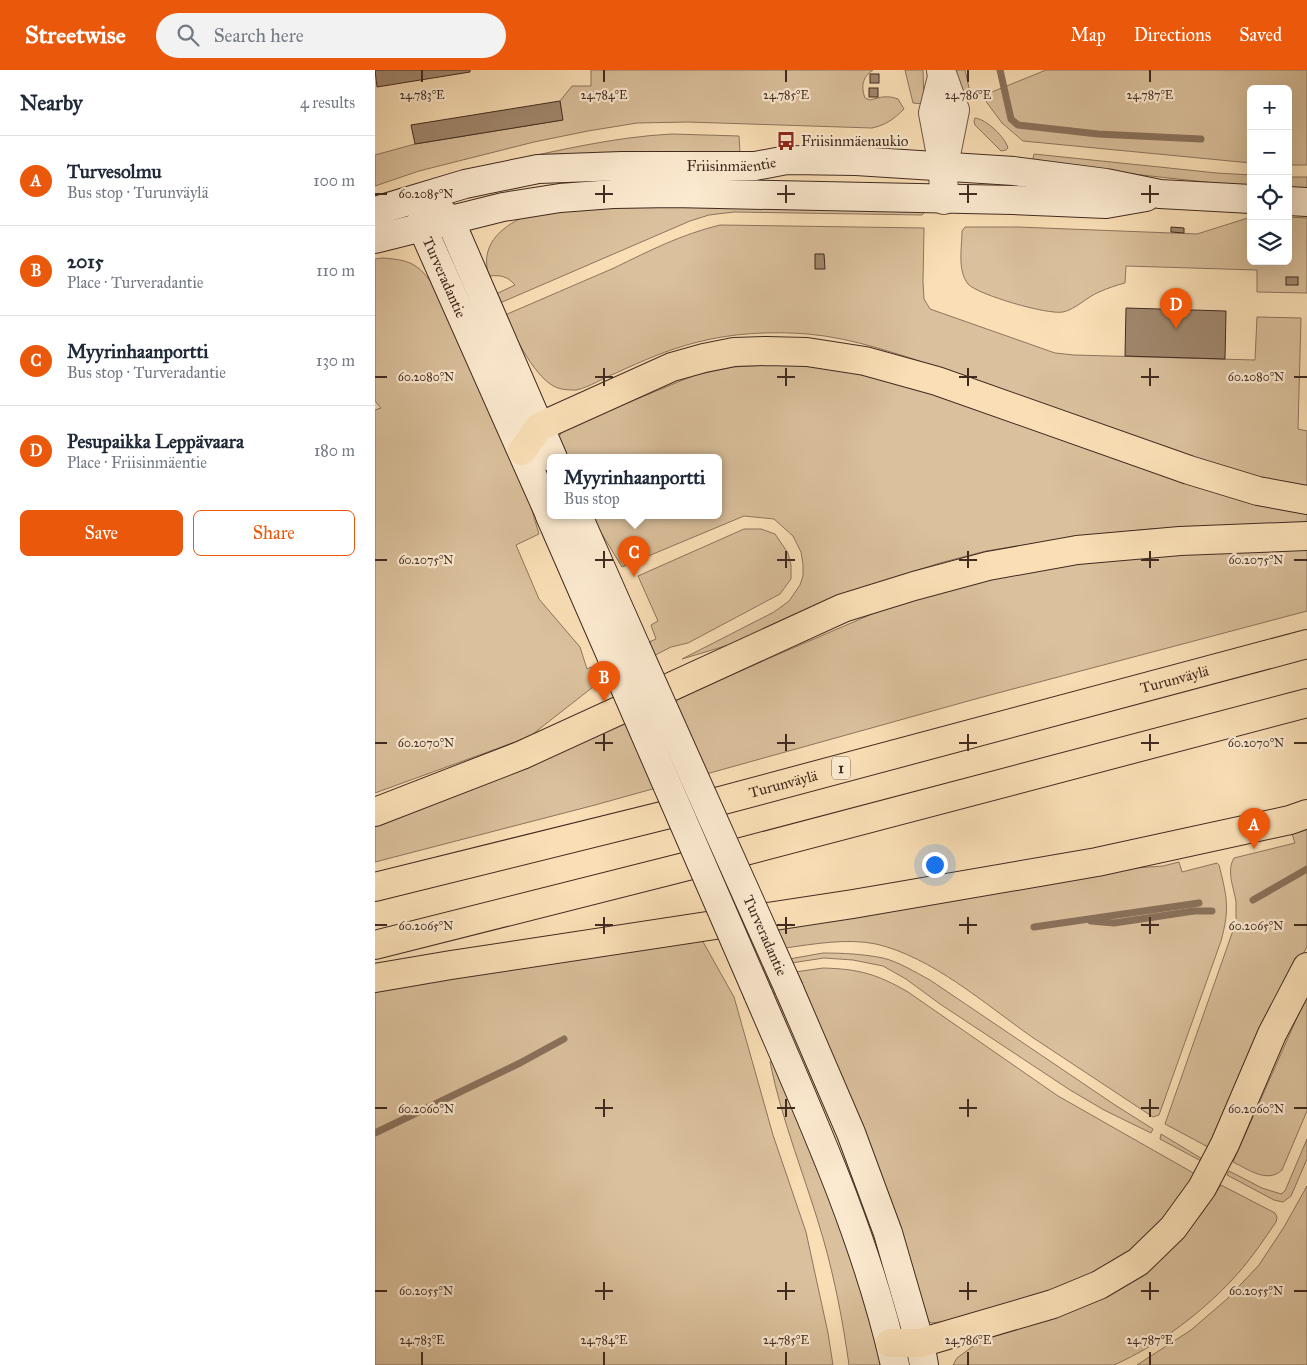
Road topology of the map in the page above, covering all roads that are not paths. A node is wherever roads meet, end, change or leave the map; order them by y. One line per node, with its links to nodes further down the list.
1 (941, 73): 2 (main road)
2 (943, 166): 3 (main road, Friisinmäentie); 4 (main road, Friisinmäentie); 6 (main road)
3 (1160, 194): 5 (main road, Friisinmäentie); 6 (main road, Friisinmäentie)
4 (424, 197): 9 (main road, Friisinmäentie); 10 (main road, Turveradantie); 11 (main road, Turveradantie)
5 (1247, 199)
6 (944, 200): 10 (main road, Friisinmäentie)
7 (1292, 201): 8 (main road)
8 (1307, 202)
9 (375, 211)
10 (450, 220): 11 (main road, Friisinmäentie); 13 (main road, Turveradantie)
11 (422, 227): 12 (main road, Friisinmäentie); 14 (main road, Turveradantie)
12 (375, 239)
13 (539, 427): 14 (highway); 15 (main road, Turveradantie); 16 (highway)
14 (522, 451): 17 (main road, Turveradantie)
15 (551, 454)
16 (1307, 500)
17 (547, 509)
18 (552, 519): 22 (main road, Turveradantie)
19 (579, 519): 22 (main road, Turveradantie)
20 (1307, 536): 24 (highway)
21 (1307, 644): 26 (highway, Turunväylä / 1)
22 (624, 653): 30 (main road, Turveradantie, bridge); 31 (main road, Turveradantie, bridge)
23 (1307, 703): 27 (highway)
24 (375, 812)
25 (1307, 814): 29 (highway)
26 (375, 887)
27 (375, 945)
28 (1307, 967): 31 (highway)
29 (375, 978)
30 (893, 1354): 31 (highway)
31 (922, 1354)

